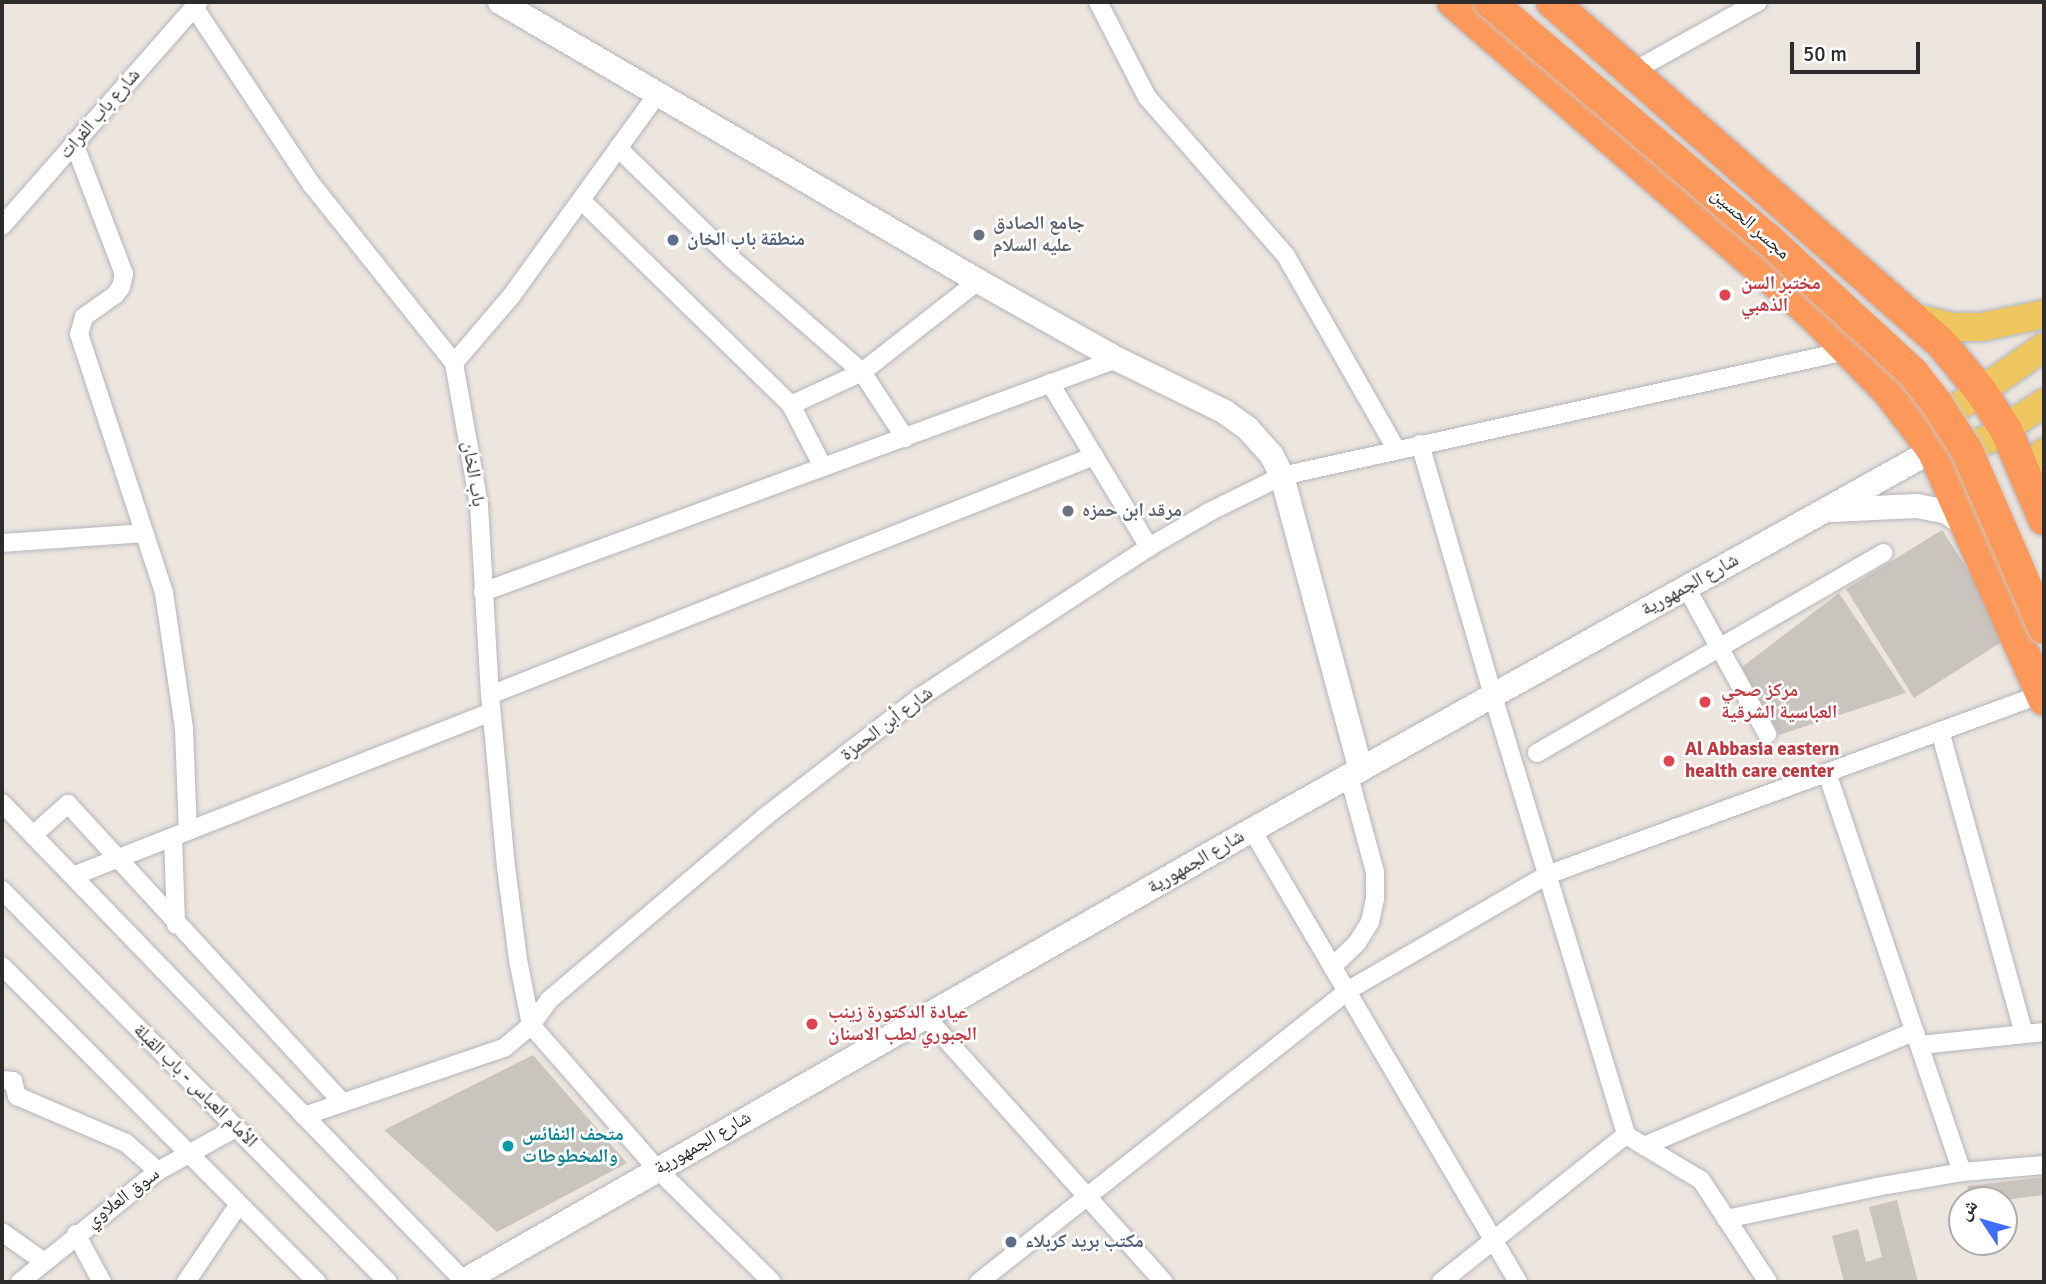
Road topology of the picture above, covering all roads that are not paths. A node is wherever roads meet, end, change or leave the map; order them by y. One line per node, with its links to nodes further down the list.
1 (500, 2): 10 (main road)
2 (1098, 2): 30 (street)
3 (1453, 2): 19 (highway)
4 (1490, 2): 46 (highway, مجسر الحسين, bridge)
5 (1521, 2): 43 (highway, مجسر الحسين)
6 (1552, 2): 9 (highway)
7 (1758, 2): 9 (street)
8 (197, 4): 11 (street, شارع باب الفرات); 21 (street, باب الخان)
9 (1632, 72): 17 (highway)
10 (658, 93): 12 (street); 15 (main road)
11 (74, 143): 14 (street, شارع باب الفرات); 39 (street)
12 (618, 148): 13 (street); 22 (street)
13 (581, 200): 21 (street); 26 (street)
14 (2, 226)
15 (978, 281): 20 (main road); 22 (street)
16 (2044, 314): 17 (main road)
17 (1912, 317): 24 (highway)
18 (2044, 347): 24 (main road)
19 (1851, 350): 29 (street, شارع أبن الحمزة); 31 (highway)
20 (1117, 359): 23 (street); 35 (main road)
21 (454, 363): 45 (street, باب الخان)
22 (862, 372): 26 (street); 28 (street)
23 (1050, 383): 28 (street); 33 (street)
24 (1980, 390): 27 (highway); 31 (main road)
25 (2044, 403): 27 (main road)
26 (791, 405): 34 (street)
27 (2006, 430): 31 (main road); 37 (highway)
28 (905, 438): 34 (street)
29 (1420, 444): 30 (street, شارع أبن الحمزة); 48 (street)
30 (1396, 449): 35 (street, شارع أبن الحمزة)
31 (1933, 450): 36 (main road, شارع الجمهورية); 38 (highway)
32 (2044, 452): 37 (main road)
33 (1094, 456): 41 (street); 50 (street)
34 (823, 467): 45 (street)
35 (1282, 476): 41 (street, شارع أبن الحمزة); 54 (main road)
36 (1820, 511): 38 (main road); 44 (main road, شارع الجمهورية)
37 (2041, 512)
38 (1968, 527): 49 (highway)
39 (145, 533): 40 (street); 58 (street)
40 (2, 543)
41 (1149, 547): 69 (street, شارع أبن الحمزة)
42 (1883, 553): 47 (street)
43 (2044, 582)
44 (1686, 587): 47 (street); 48 (main road, شارع الجمهورية)
45 (483, 592): 50 (street, باب الخان)
46 (2044, 628)
47 (1720, 648): 52 (street); 53 (street)
48 (1493, 696): 54 (main road, شارع الجمهورية); 61 (street)
49 (2043, 696): 51 (street)
50 (490, 703): 58 (street); 69 (street, باب الخان)
51 (1940, 731): 55 (street); 71 (street)
52 (1767, 734)
53 (1537, 753)
54 (1355, 773): 57 (main road, شارع الجمهورية); 66 (street)
55 (1827, 773): 61 (street); 72 (street)
56 (2, 803): 59 (street)
57 (1252, 830): 66 (street); 68 (main road, شارع الجمهورية)
58 (181, 834): 60 (street); 64 (street)
59 (33, 835): 60 (street); 62 (street)
60 (117, 859): 62 (street); 64 (street)
61 (1547, 875): 67 (street); 77 (street)
62 (73, 876): 75 (street)
63 (2, 890): 76 (street, الأمام العباس - باب القبلة)
64 (176, 925): 74 (street)
65 (2, 966): 79 (street)
66 (1332, 967): 67 (street)
67 (1347, 991): 84 (street); 89 (street)
68 (926, 1017): 81 (main road, شارع الجمهورية); 84 (street)
69 (531, 1025): 74 (street, شارع أبن الحمزة); 81 (street)
70 (2044, 1032): 71 (street)
71 (2024, 1034): 72 (street)
72 (1917, 1038): 78 (street); 83 (street)
73 (2, 1080): 82 (street)
74 (343, 1103): 75 (street, شارع أبن الحمزة)
75 (304, 1116): 96 (street)
76 (236, 1128): 79 (street, سوق العلاوي); 95 (street, الأمام العباس - باب القبلة)
77 (1626, 1135): 78 (street); 89 (street)
78 (1644, 1146): 86 (street)
79 (189, 1153): 82 (street, سوق العلاوي); 85 (street)
80 (2044, 1165): 83 (street)
81 (657, 1169): 96 (main road, شارع الجمهورية); 97 (street)
82 (158, 1171): 88 (street, سوق العلاوي)
83 (1962, 1172): 86 (street)
84 (1086, 1197): 98 (street); 99 (street)
85 (239, 1204): 93 (street); 94 (street)
86 (1726, 1219): 102 (street)
87 (2, 1232): 90 (street)
88 (76, 1234): 90 (street, سوق العلاوي); 92 (street)
89 (1493, 1240): 100 (street); 101 (street)
90 (44, 1262): 91 (street, سوق العلاوي)
91 (20, 1282)
92 (102, 1282)
93 (186, 1282)
94 (317, 1282)
95 (387, 1282)
96 (463, 1282)
97 (772, 1282)
98 (979, 1282)
99 (1164, 1282)
100 (1441, 1282)
101 (1518, 1282)
102 (1768, 1282)

